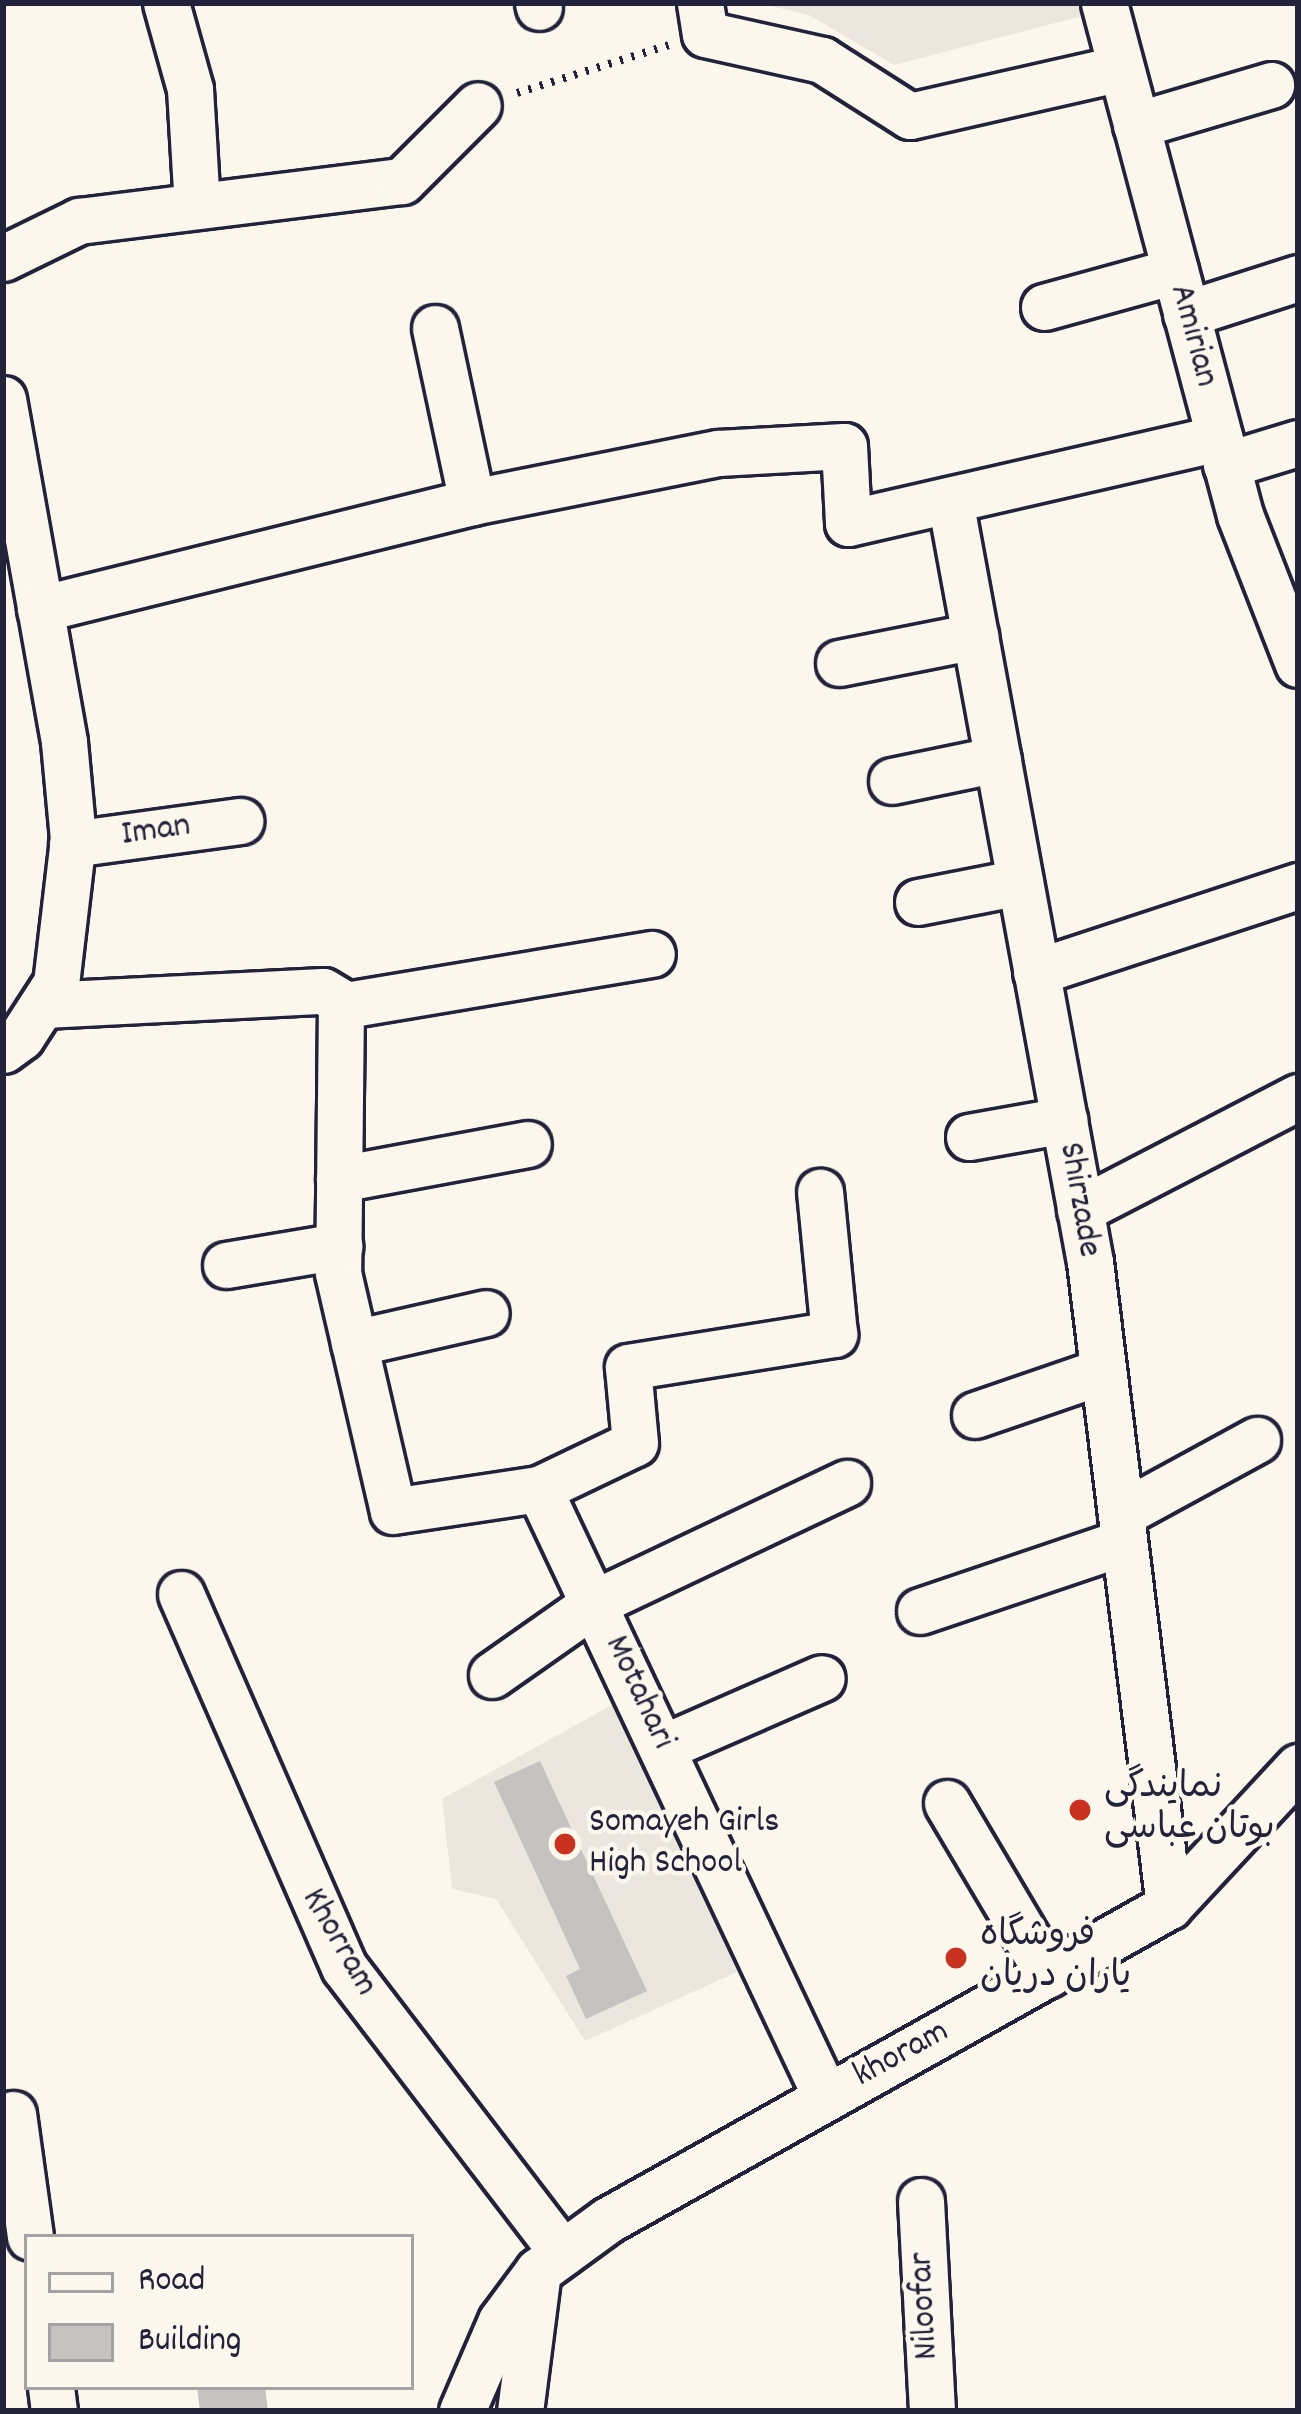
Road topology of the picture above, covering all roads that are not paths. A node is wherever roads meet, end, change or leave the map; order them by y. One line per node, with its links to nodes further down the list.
1 (166, 3): 8 (street)
2 (1104, 3): 4 (street, Amirian)
3 (702, 19): 4 (street)
4 (1121, 68): 7 (street, Amirian)
5 (1271, 85): 7 (street)
6 (478, 105): 8 (street)
7 (1136, 125): 11 (street, Amirian)
8 (197, 206): 9 (street)
9 (3, 258)
10 (1298, 278): 11 (street)
11 (1181, 292): 12 (street); 16 (street, Amirian)
12 (1044, 308)
13 (435, 328): 18 (street)
14 (3, 399): 19 (street)
15 (1298, 443): 16 (street)
16 (1222, 451): 17 (street); 22 (street, Amirian)
17 (950, 500): 18 (street); 21 (street, Shirzade)
18 (472, 502): 20 (street)
19 (16, 542): 20 (street)
20 (40, 609): 27 (street)
21 (975, 636): 23 (street); 24 (street, Shirzade)
22 (1295, 650)
23 (839, 663)
24 (998, 759): 25 (street); 28 (street, Shirzade)
25 (892, 782)
26 (240, 821): 27 (street, Iman)
27 (72, 844): 34 (street)
28 (1020, 882): 30 (street); 32 (street, Shirzade)
29 (1298, 886): 32 (street)
30 (918, 902)
31 (652, 954): 33 (street)
32 (1036, 972): 37 (street, Shirzade)
33 (341, 1003): 34 (street); 40 (street)
34 (44, 1005): 35 (street)
35 (3, 1050)
36 (1298, 1097): 42 (street)
37 (1064, 1120): 38 (street); 42 (street, Shirzade)
38 (969, 1137)
39 (528, 1144): 40 (street)
40 (339, 1179): 43 (street)
41 (820, 1192): 51 (street)
42 (1080, 1210): 47 (street, Shirzade)
43 (338, 1246): 44 (street); 46 (street)
44 (226, 1265)
45 (485, 1312): 46 (street)
46 (354, 1343): 51 (street)
47 (1103, 1371): 48 (street); 52 (street, Shirzade)
48 (975, 1415)
49 (1256, 1441): 52 (street)
50 (847, 1483): 54 (street)
51 (539, 1489): 54 (street, Motahari)
52 (1123, 1528): 55 (street); 61 (street, Shirzade)
53 (181, 1594): 67 (street, Khorram)
54 (596, 1602): 56 (street); 58 (street, Motahari)
55 (920, 1611)
56 (492, 1675)
57 (822, 1678): 58 (street)
58 (664, 1747): 63 (street, Motahari)
59 (1298, 1767): 61 (street, khoram)
60 (947, 1803): 62 (street)
61 (1169, 1906): 62 (street, khoram)
62 (1048, 1974): 63 (street, khoram)
63 (826, 2097): 67 (street, khoram)
64 (13, 2114): 66 (street)
65 (921, 2201): 70 (street, Niloofar)
66 (30, 2234)
67 (550, 2262): 68 (street, khoram); 69 (street)
68 (462, 2411)
69 (520, 2411)
70 (932, 2411)

